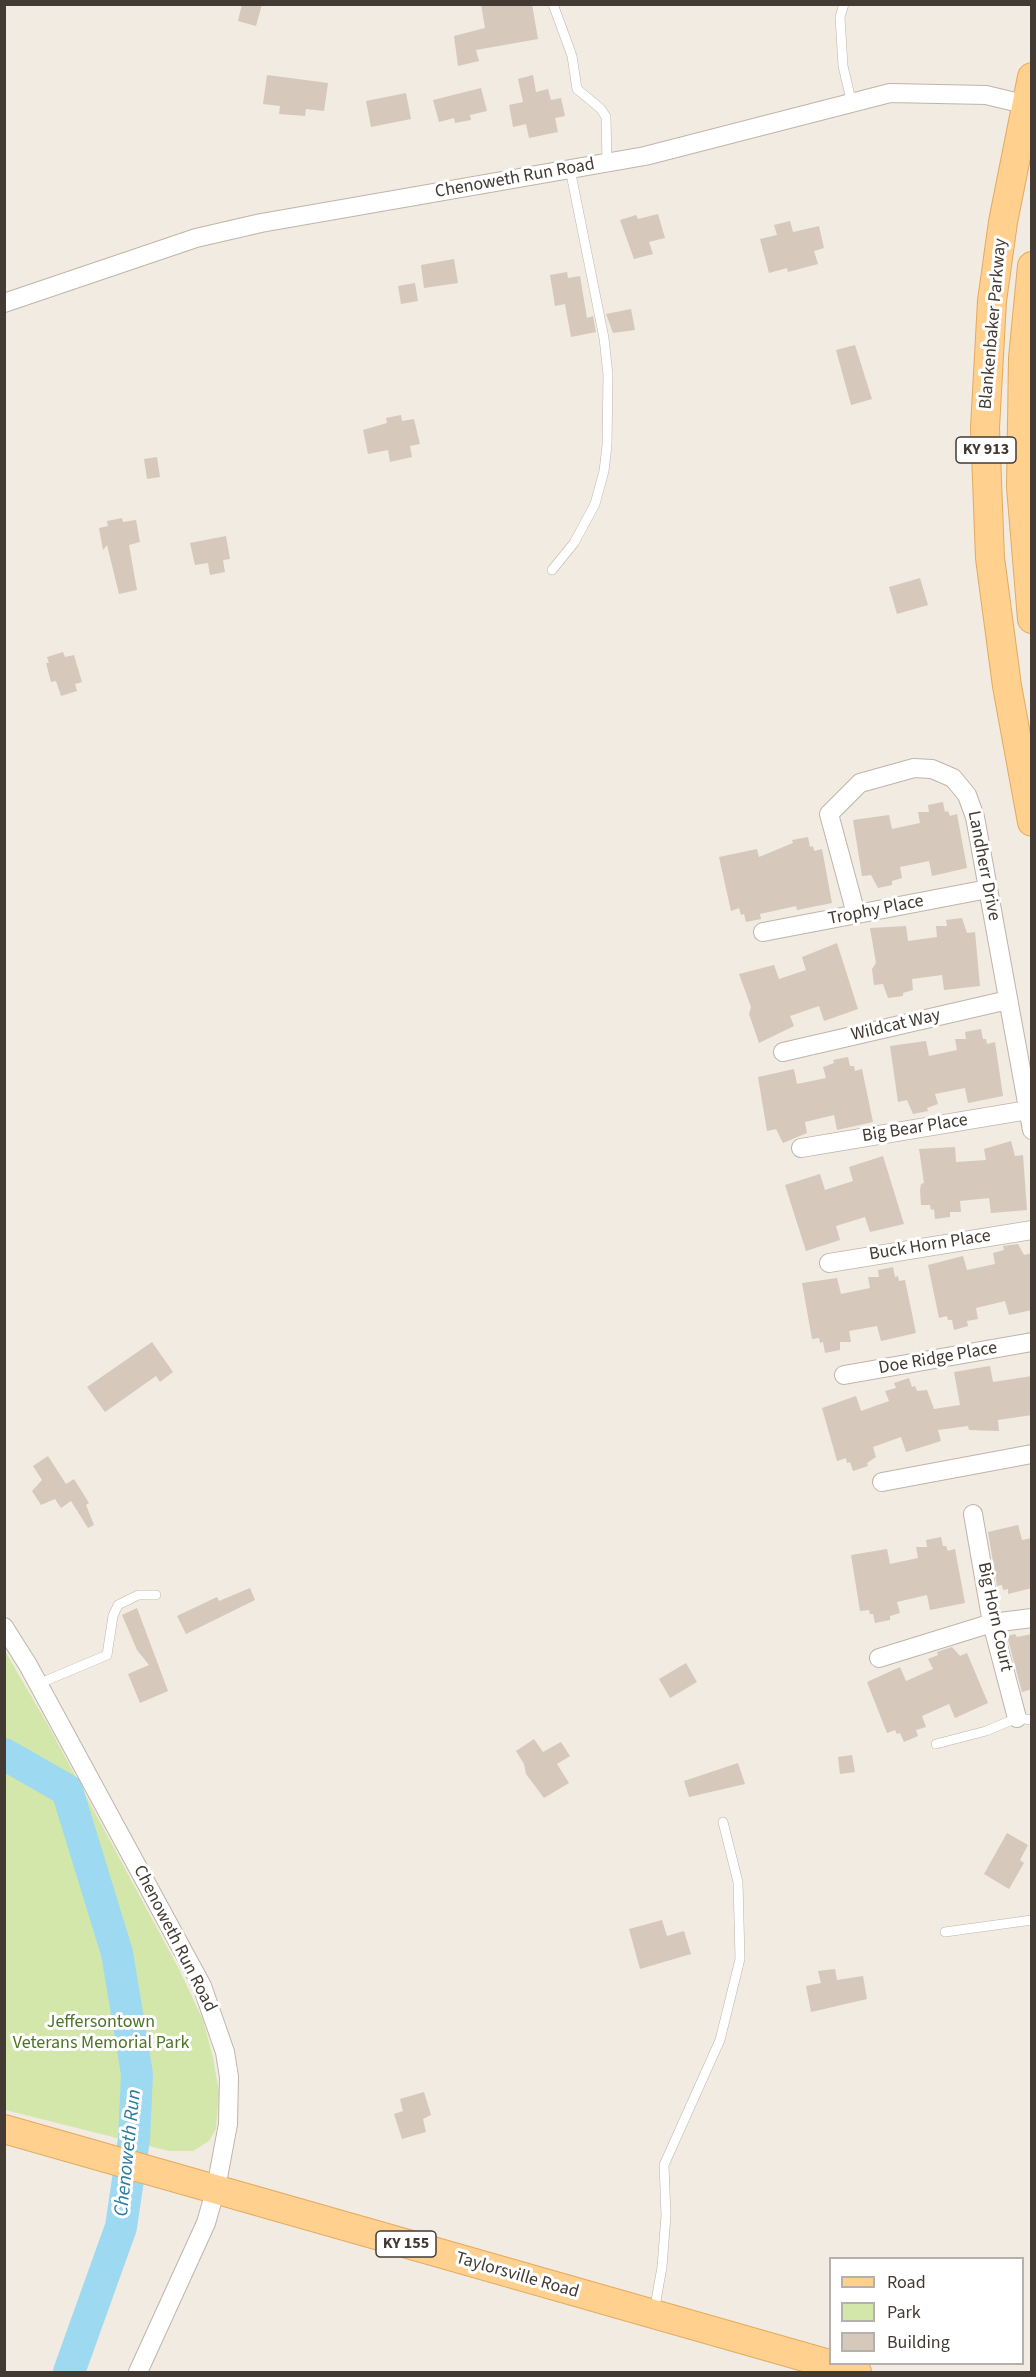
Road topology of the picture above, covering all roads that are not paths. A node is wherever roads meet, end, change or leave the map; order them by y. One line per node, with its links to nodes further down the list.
1 (553, 4): 5 (lane)
2 (844, 4): 4 (lane)
3 (1029, 96): 4 (street, Chenoweth Run Road); 11 (main road, Blankenbaker Parkway / KY 913)
4 (852, 104): 5 (street, Chenoweth Run Road)
5 (607, 163): 6 (street, Chenoweth Run Road)
6 (570, 169): 8 (street, Chenoweth Run Road); 9 (lane)
7 (1032, 266): 10 (main road, Blankenbaker Parkway / KY 913)
8 (4, 303)
9 (552, 570)
10 (1032, 619)
11 (1032, 822)
12 (988, 889): 13 (street, Trophy Place); 13 (street, Landherr Drive); 15 (street, Landherr Drive)
13 (856, 914): 14 (street, Trophy Place)
14 (764, 932)
15 (1008, 1000): 16 (street, Wildcat Way); 17 (street, Landherr Drive)
16 (783, 1052)
17 (1028, 1110): 18 (street, Landherr Drive); 19 (street, Big Bear Place)
18 (1032, 1130)
19 (801, 1148)
20 (1032, 1230): 21 (street, Buck Horn Place)
21 (829, 1263)
22 (1032, 1342): 23 (street, Doe Ridge Place)
23 (844, 1376)
24 (1032, 1454): 25 (street)
25 (882, 1482)
26 (974, 1514): 29 (street, Big Horn Court)
27 (156, 1595): 32 (lane)
28 (1032, 1618): 29 (street)
29 (992, 1623): 31 (street); 33 (street, Big Horn Court)
30 (4, 1628): 32 (street, Chenoweth Run Road)
31 (879, 1658)
32 (38, 1684): 39 (street, Chenoweth Run Road)
33 (1024, 1719): 34 (lane)
34 (936, 1744)
35 (723, 1822): 40 (lane)
36 (1032, 1920): 37 (lane)
37 (945, 1932)
38 (4, 2129): 39 (main road, Taylorsville Road / KY 155)
39 (216, 2188): 40 (main road, Taylorsville Road / KY 155); 43 (street, Chenoweth Run Road)
40 (653, 2314): 42 (main road, Taylorsville Road / KY 155)
41 (829, 2365): 44 (main road, Taylorsville Road / KY 155)
42 (829, 2365)
43 (138, 2373)
44 (857, 2373)

